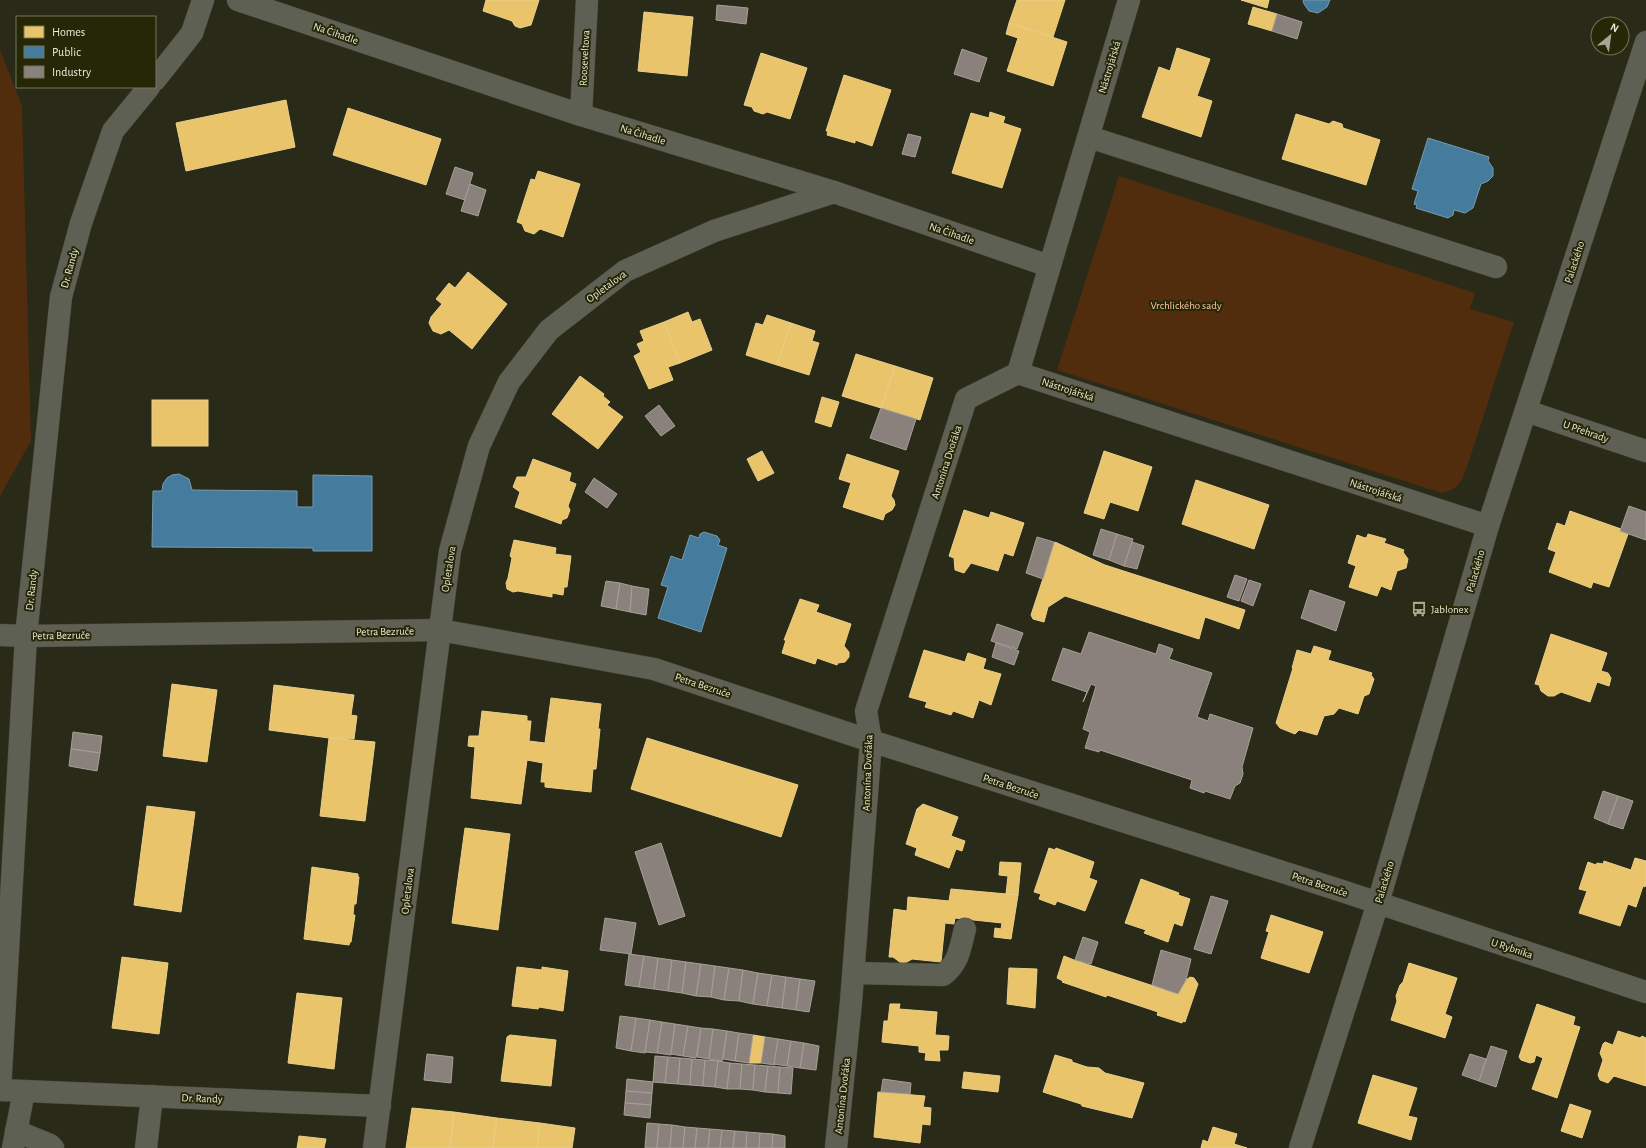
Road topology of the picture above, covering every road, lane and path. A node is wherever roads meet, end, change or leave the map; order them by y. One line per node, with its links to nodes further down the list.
1 (203, 0): 6 (street)
2 (238, 0): 8 (street, Na Čihadle)
3 (586, 0): 8 (street, Rooseveltova)
4 (1129, 0): 9 (street, Nástrojářská)
5 (1646, 42): 14 (street, Palackého)
6 (156, 79)
7 (148, 88): 19 (street, Dr. Randy)
8 (581, 115): 10 (street, Na Čihadle)
9 (1088, 137): 11 (street, Nástrojářská); 12 (street)
10 (834, 192): 11 (street, Na Čihadle); 17 (street, Opletalova)
11 (1049, 266): 13 (street, Nástrojářská)
12 (1496, 267)
13 (1018, 373): 16 (street, Nástrojářská); 20 (street, Antonína Dvořáka)
14 (1526, 410): 15 (street, U Přehrady); 16 (street, Palackého)
15 (1646, 451)
16 (1488, 526): 21 (street, Palackého)
17 (440, 630): 19 (street, Petra Bezruče); 20 (street, Petra Bezruče); 27 (street, Opletalova)
18 (0, 635): 19 (street, Petra Bezruče)
19 (26, 636): 25 (street, Dr. Randy)
20 (871, 741): 21 (street, Petra Bezruče); 23 (street, Antonína Dvořáka)
21 (1378, 903): 24 (street, U Rybníka); 33 (street, Palackého)
22 (965, 929): 23 (street)
23 (854, 973): 32 (street, Antonína Dvořáka)
24 (1646, 992)
25 (24, 1091): 26 (street, Dr. Randy); 28 (street)
26 (152, 1096): 27 (street, Dr. Randy); 30 (street)
27 (380, 1106): 31 (street, Opletalova)
28 (14, 1140): 29 (street)
29 (53, 1148)
30 (146, 1148)
31 (374, 1148)
32 (836, 1148)
33 (1300, 1148)

